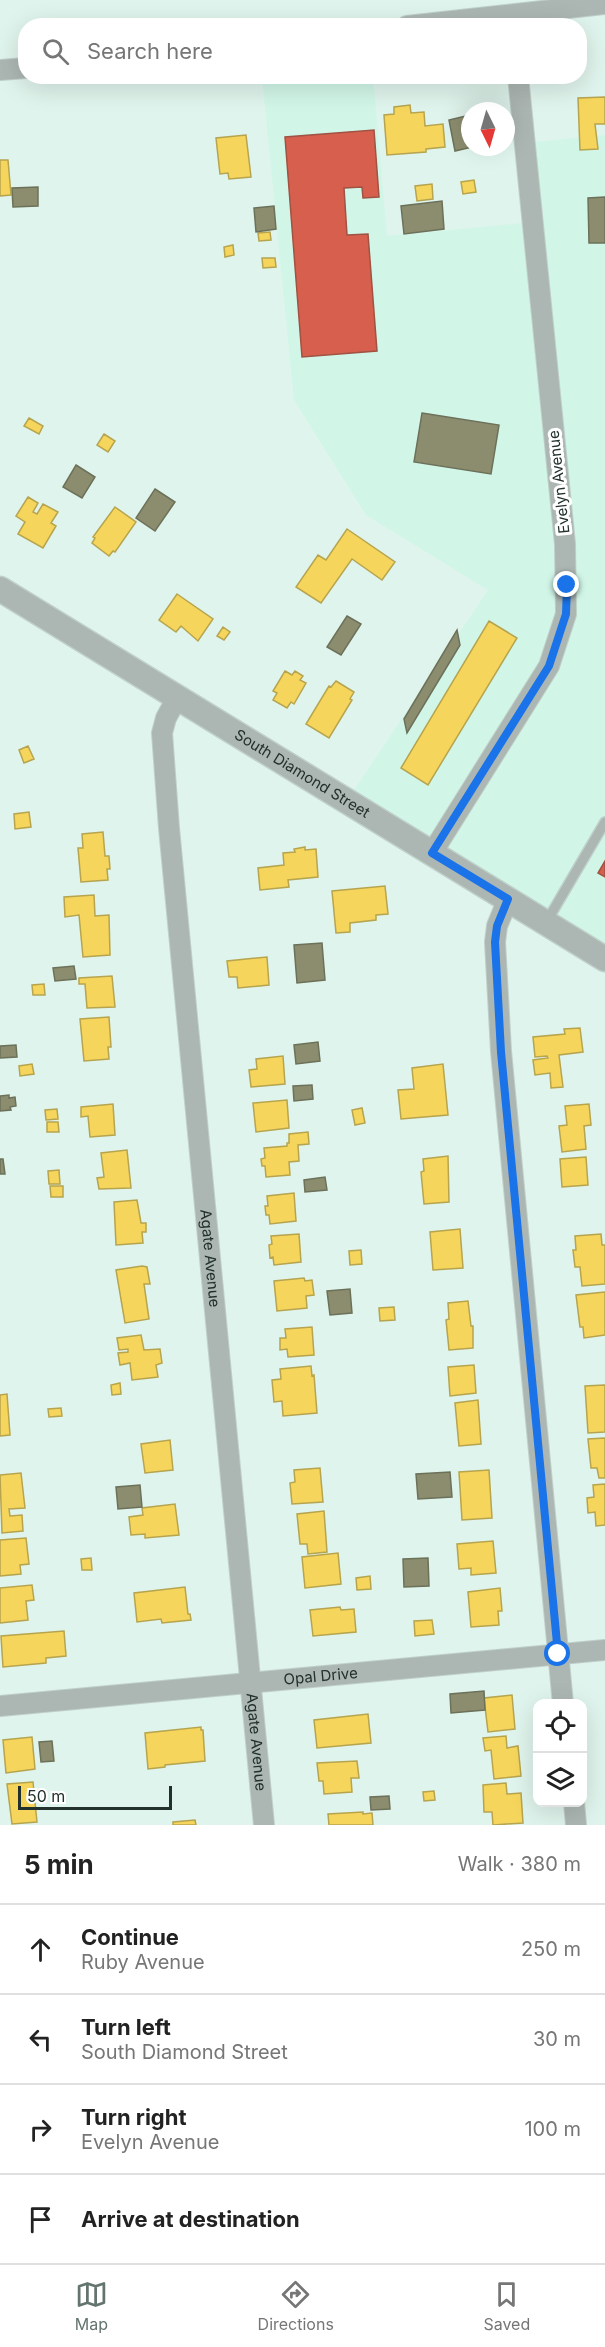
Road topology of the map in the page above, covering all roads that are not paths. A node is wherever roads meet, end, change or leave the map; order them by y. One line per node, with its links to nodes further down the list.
1 (605, 4): 2 (street)
2 (519, 18)
3 (18, 69): 4 (street)
4 (0, 70)
5 (519, 84): 9 (street, Evelyn Avenue)
6 (0, 589): 7 (street, South Diamond Street)
7 (178, 696): 9 (street, South Diamond Street); 15 (street, Agate Avenue)
8 (605, 822): 11 (lane)
9 (432, 853): 10 (street, South Diamond Street)
10 (508, 899): 11 (street, South Diamond Street); 14 (street)
11 (546, 923): 12 (street, South Diamond Street)
12 (605, 959)
13 (605, 1650): 14 (street, Opal Drive)
14 (558, 1654): 15 (street, Opal Drive); 16 (street)
15 (250, 1684): 17 (street, Opal Drive); 19 (street, Agate Avenue)
16 (562, 1699)
17 (0, 1706)
18 (574, 1807): 20 (street)
19 (264, 1825)
20 (576, 1825)

